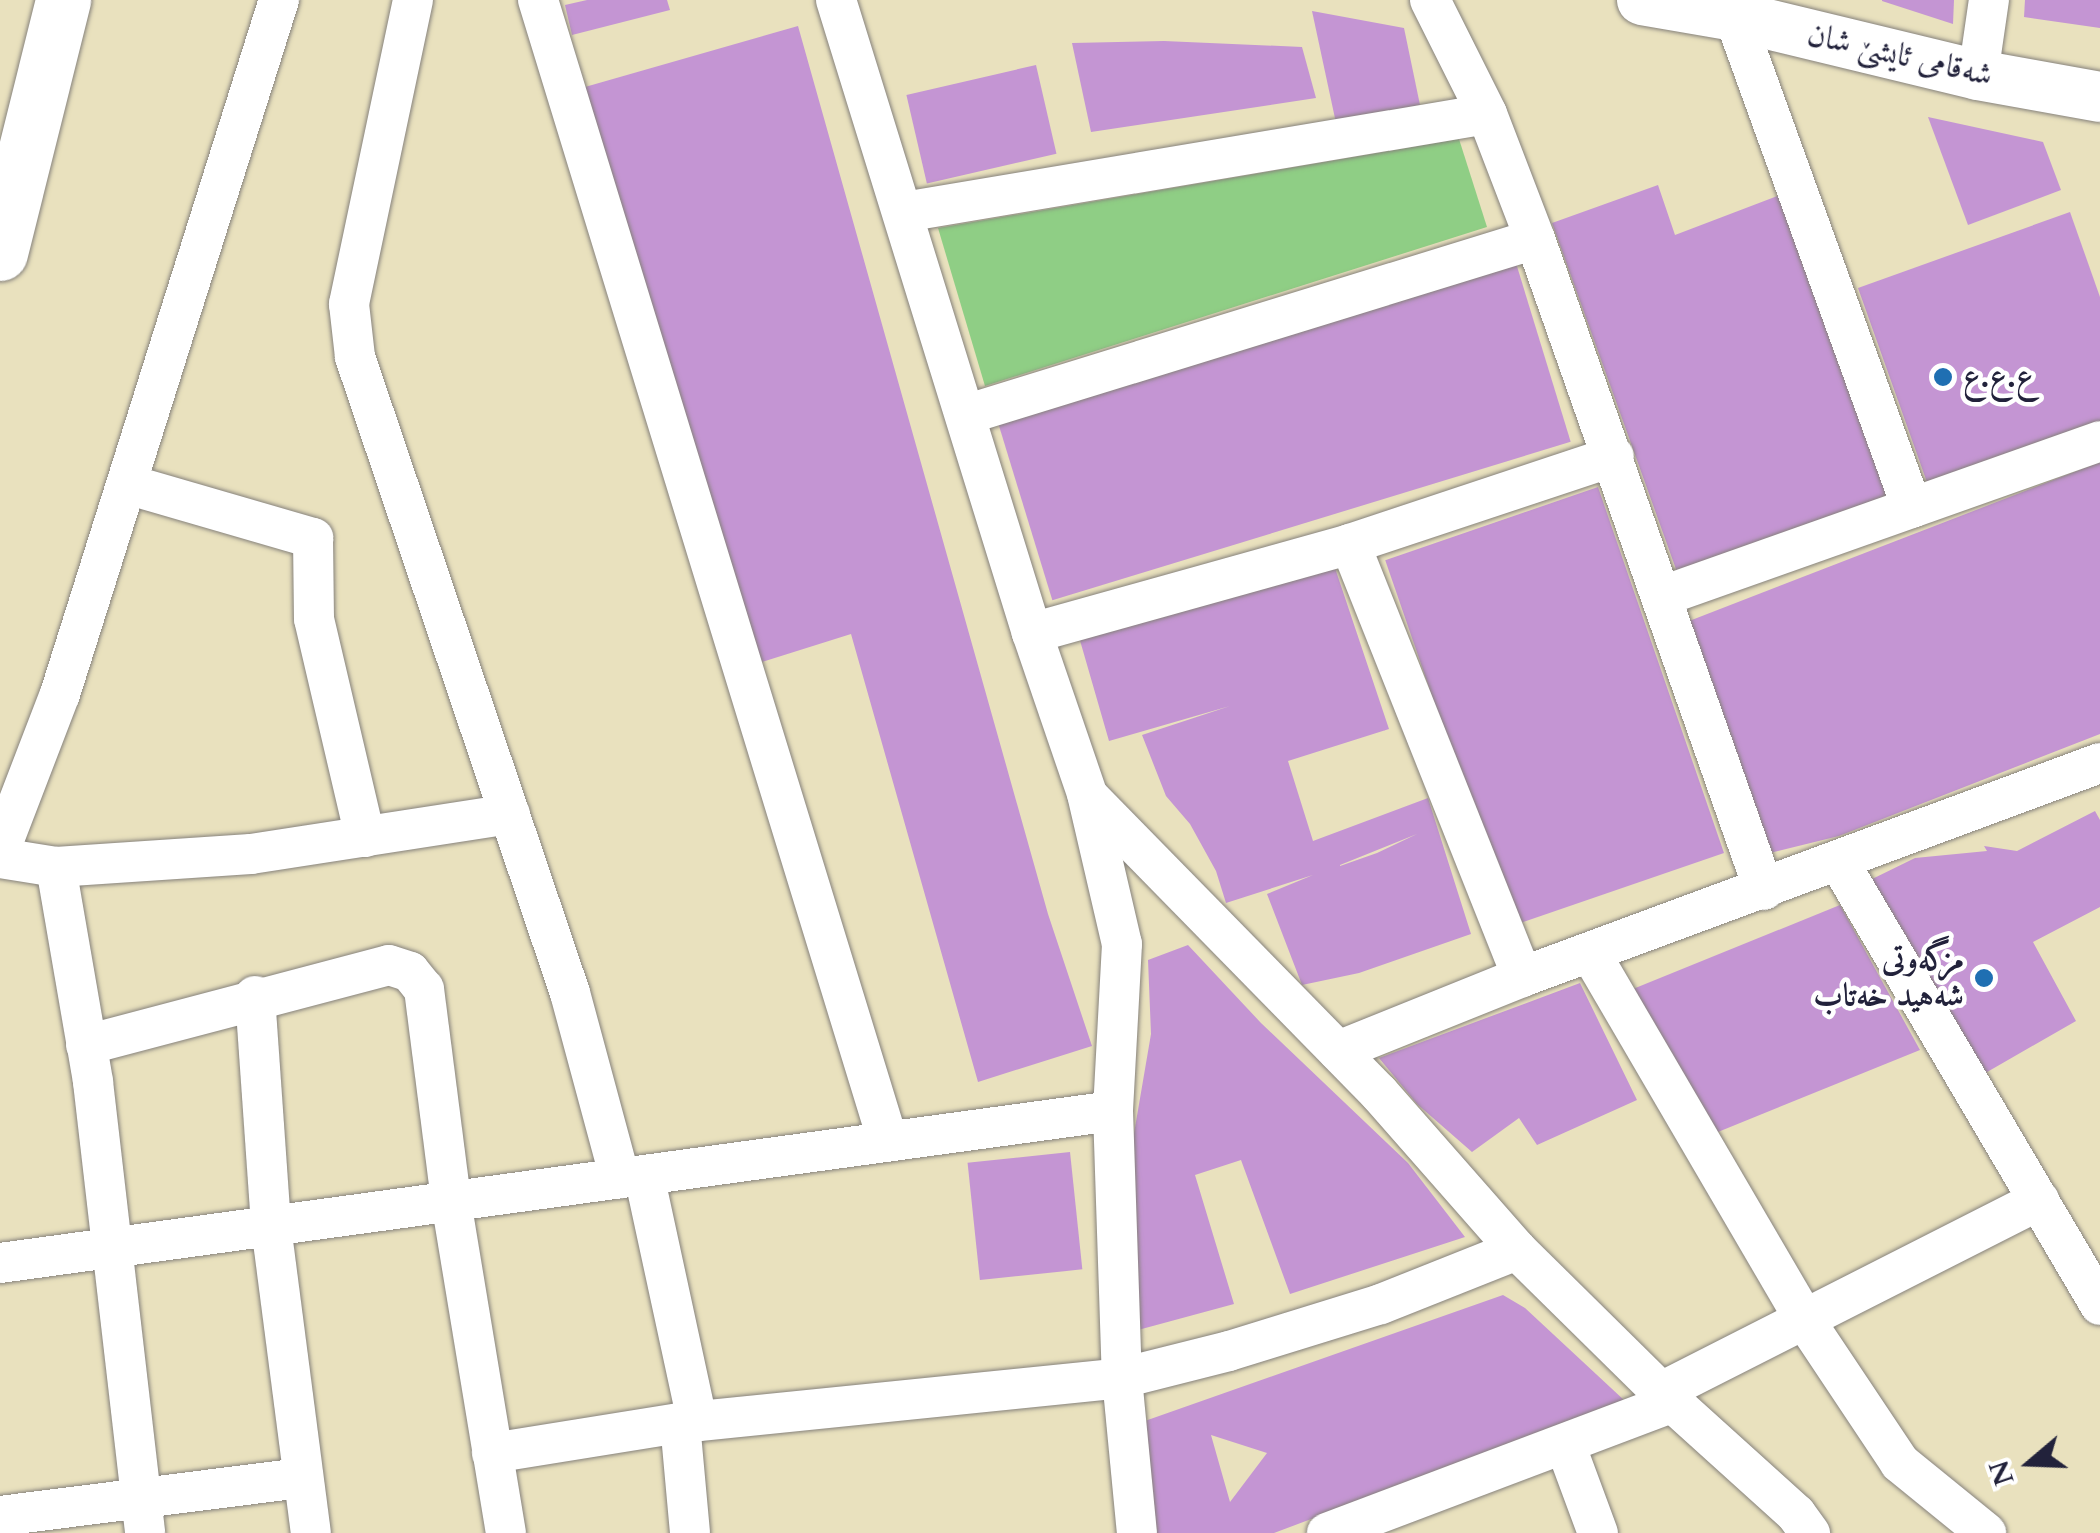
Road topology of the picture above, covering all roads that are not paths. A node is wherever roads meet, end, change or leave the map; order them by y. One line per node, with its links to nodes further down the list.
1 (63, 0): 13 (main road)
2 (279, 0): 20 (street)
3 (413, 0): 27 (street)
4 (538, 0): 40 (street)
5 (836, 0): 14 (street)
6 (1430, 0): 12 (street)
7 (1989, 0): 10 (street)
8 (1666, 2): 9 (street, شەقامی ئایشێ شان)
9 (1734, 16): 10 (street, شەقامی ئایشێ شان); 21 (street)
10 (1978, 76): 11 (street, شەقامی ئایشێ شان)
11 (2098, 99)
12 (1487, 114): 14 (street); 15 (street)
13 (15, 128): 16 (main road)
14 (904, 212): 17 (street)
15 (1535, 239): 17 (street); 19 (street)
16 (0, 253)
17 (968, 414): 24 (street)
18 (2100, 441): 21 (street)
19 (1614, 456): 22 (street); 23 (street)
20 (127, 484): 28 (street); 29 (street)
21 (1912, 508): 23 (street)
22 (1350, 544): 24 (street); 35 (street)
23 (1662, 596): 33 (street)
24 (1032, 633): 26 (street)
25 (2100, 763): 31 (street)
26 (1087, 794): 38 (street); 39 (street)
27 (510, 814): 28 (street); 41 (street)
28 (366, 837): 32 (street)
29 (0, 850)
30 (0, 858): 32 (street)
31 (1839, 862): 33 (street); 42 (street)
32 (56, 867): 37 (street)
33 (1764, 890): 34 (street)
34 (1591, 954): 35 (street); 49 (street)
35 (1522, 977): 38 (street)
36 (255, 996): 37 (street); 43 (street); 44 (street)
37 (86, 1045): 45 (street)
38 (1338, 1051): 46 (street)
39 (1113, 1111): 40 (street); 50 (street)
40 (888, 1142): 41 (street)
41 (632, 1176): 43 (street); 52 (street)
42 (2039, 1200): 48 (street); 49 (street)
43 (451, 1202): 44 (street); 54 (street)
44 (271, 1226): 45 (street); 55 (street)
45 (112, 1248): 47 (street); 57 (street)
46 (1517, 1250): 50 (street); 51 (street)
47 (0, 1263)
48 (2100, 1305)
49 (1804, 1319): 51 (street); 65 (street)
50 (1122, 1378): 52 (street); 62 (street)
51 (1669, 1397): 53 (street); 64 (street)
52 (689, 1422): 54 (street); 61 (street)
53 (1565, 1444): 58 (street); 63 (street)
54 (492, 1453): 60 (street)
55 (301, 1478): 57 (street); 59 (street)
56 (0, 1516): 57 (street)
57 (142, 1516)
58 (1342, 1530)
59 (311, 1533)
60 (506, 1533)
61 (690, 1533)
62 (1137, 1533)
63 (1598, 1533)
64 (1810, 1533)
65 (1986, 1533)

